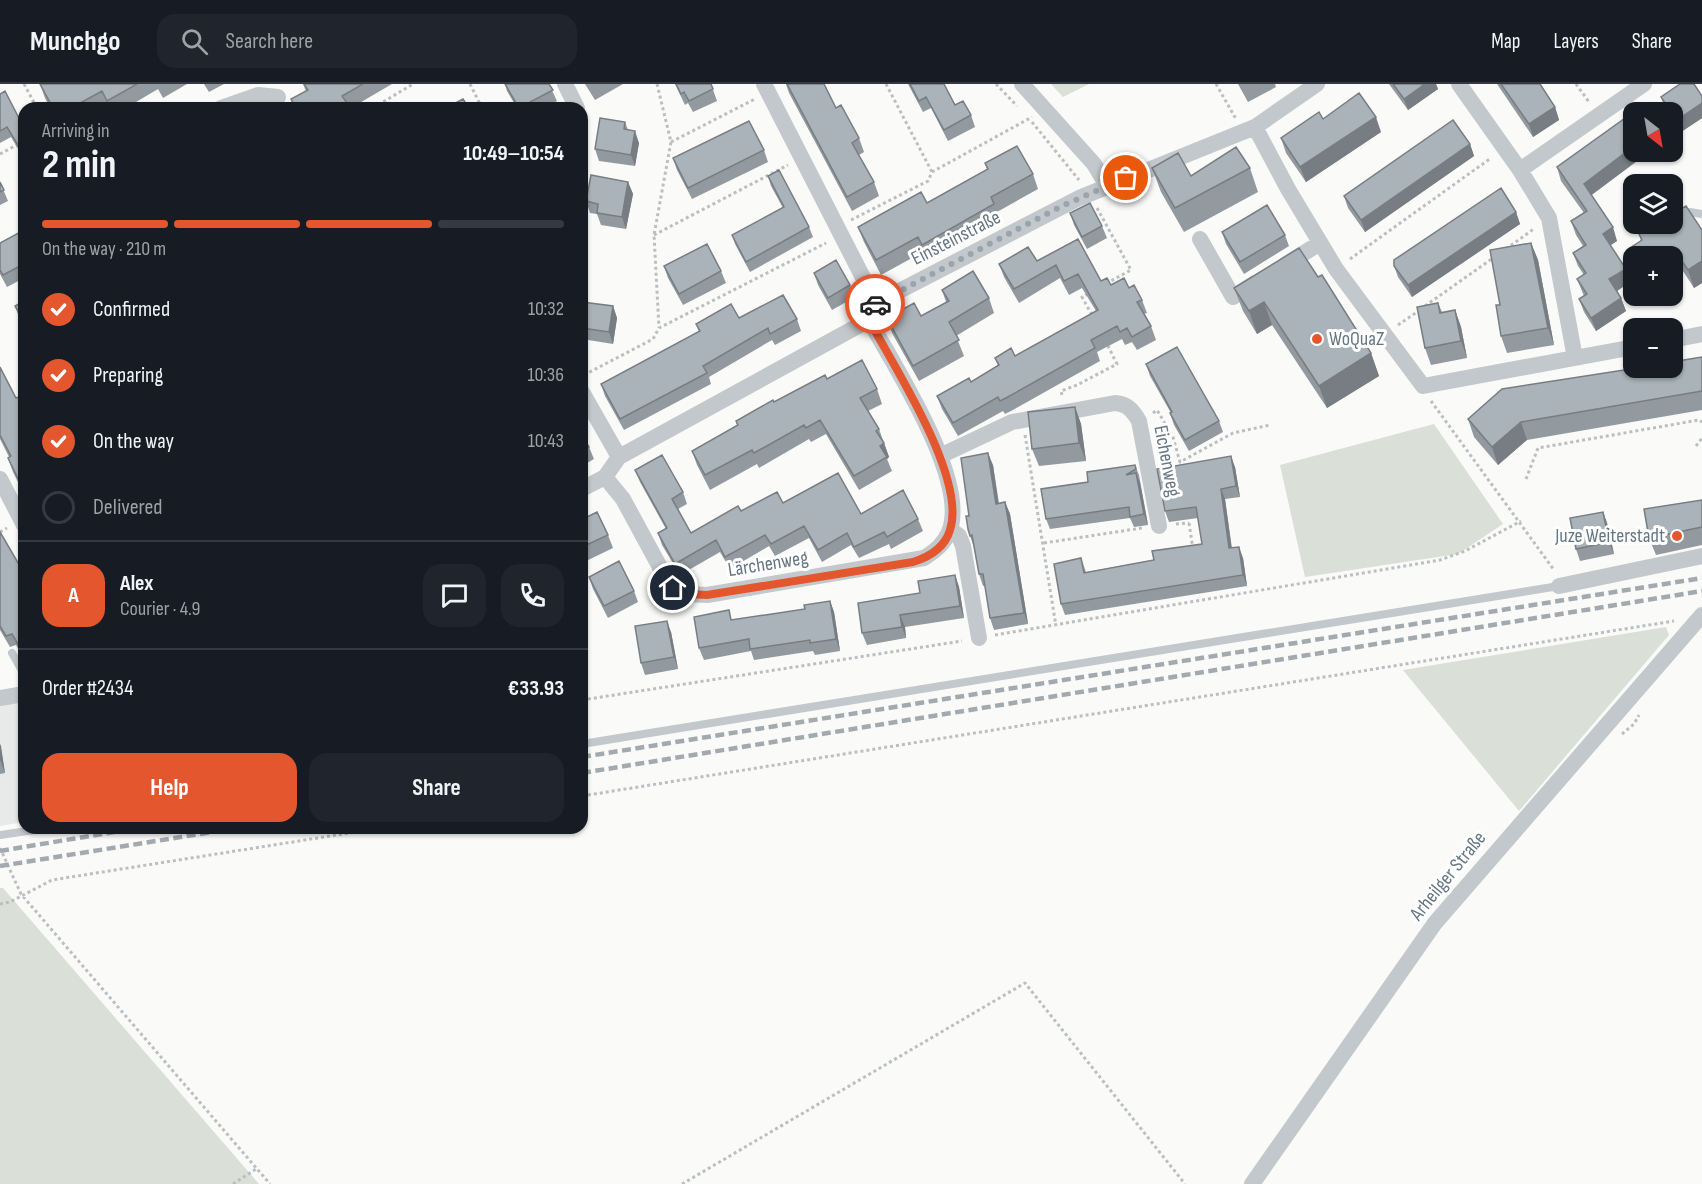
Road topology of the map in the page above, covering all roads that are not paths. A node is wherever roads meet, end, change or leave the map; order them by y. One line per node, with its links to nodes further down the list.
1 (565, 84): 9 (street)
2 (1022, 84): 12 (street)
3 (1317, 84): 10 (street, Einsteinstraße)
4 (1459, 84): 11 (street)
5 (1644, 84): 11 (street)
6 (765, 88): 17 (street)
7 (279, 96): 8 (street)
8 (239, 102)
9 (574, 102)
10 (1249, 129): 12 (street, Einsteinstraße); 16 (street)
11 (1520, 170): 22 (street)
12 (1107, 186): 17 (street, Einsteinstraße)
13 (1702, 214): 14 (lane)
14 (1683, 216)
15 (1200, 239): 16 (street)
16 (1320, 243): 22 (street)
17 (876, 303): 18 (street)
18 (869, 320): 24 (street); 25 (street)
19 (1702, 334): 20 (street)
20 (1683, 338)
21 (1623, 349): 22 (street)
22 (1575, 358)
23 (588, 403): 25 (street)
24 (940, 456): 30 (street, Eichenweg); 31 (street)
25 (619, 458): 26 (street)
26 (606, 477): 28 (street); 31 (street, Lärchenweg)
27 (0, 479): 29 (street)
28 (588, 486)
29 (18, 514)
30 (1159, 526)
31 (951, 530): 35 (street)
32 (1702, 556): 33 (street)
33 (1559, 586): 40 (lane)
34 (1702, 616): 43 (street, Arheilger Straße)
35 (979, 638)
36 (12, 653): 37 (lane)
37 (18, 664)
38 (18, 695): 39 (street)
39 (0, 698)
40 (588, 743)
41 (18, 832): 42 (lane)
42 (0, 835)
43 (1252, 1184)

